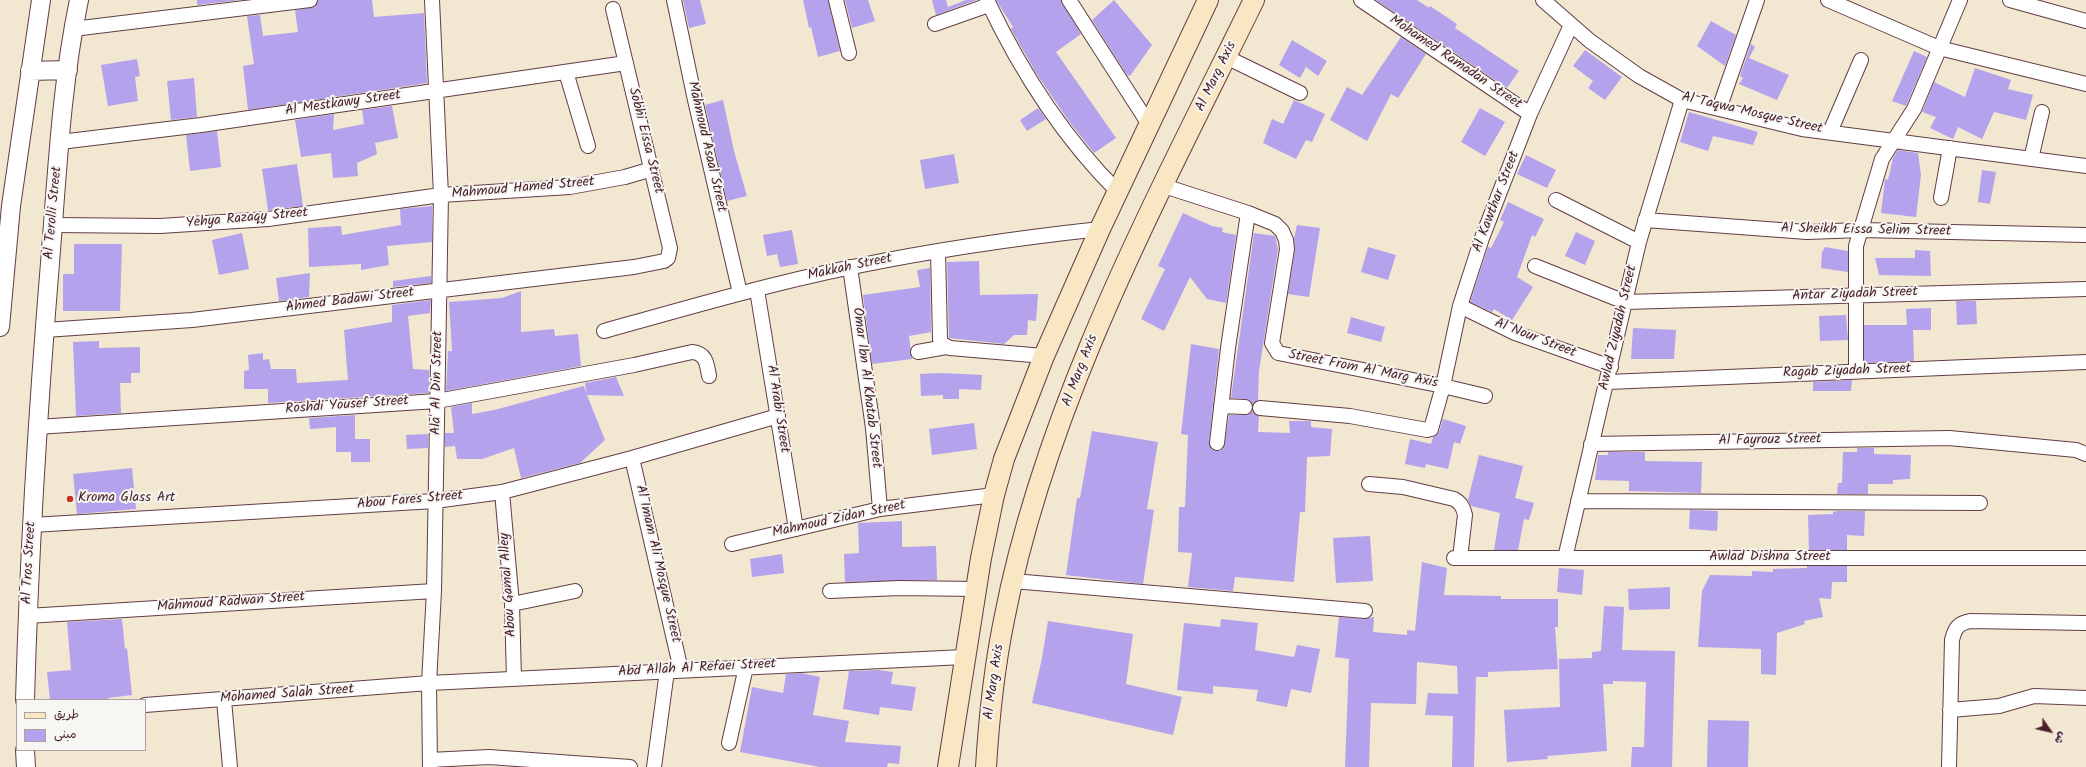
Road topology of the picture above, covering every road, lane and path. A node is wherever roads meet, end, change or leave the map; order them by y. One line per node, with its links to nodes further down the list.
1 (41, 0): 29 (street)
2 (79, 0): 22 (street, Al Terolli Street)
3 (310, 0): 22 (street)
4 (432, 0): 32 (street, Ala' Al Din Street)
5 (674, 0): 66 (street, Mahmoud Asaal Street)
6 (836, 0): 24 (street)
7 (1069, 0): 38 (street)
8 (1208, 0): 38 (main road)
9 (1254, 0): 25 (main road, Al Marg Axis)
10 (1361, 0): 37 (street, Mohamed Ramadan Street)
11 (1757, 0): 35 (street)
12 (1828, 0): 23 (street)
13 (1960, 0): 23 (street)
14 (2010, 0): 17 (street)
15 (988, 2): 20 (street); 48 (street)
16 (1549, 2): 21 (street, Al Taqwa Mosque Street)
17 (2029, 3): 19 (street)
18 (613, 9): 27 (street, Sobhi Eissa Street)
19 (2086, 21)
20 (935, 24)
21 (1571, 25): 34 (street, Al Taqwa Mosque Street); 37 (street, Al Kawthar Street)
22 (73, 30): 28 (street, Al Terolli Street)
23 (1939, 48): 31 (street); 40 (street)
24 (849, 53)
25 (1226, 57): 33 (street); 47 (main road, Al Marg Axis)
26 (1861, 60): 39 (street)
27 (626, 63): 30 (street, Al Mestkawy Street); 46 (street, Sobhi Eissa Street)
28 (68, 70): 29 (street); 41 (street, Al Terolli Street)
29 (30, 71): 70 (street)
30 (566, 72): 32 (street, Al Mestkawy Street); 42 (street)
31 (2086, 84)
32 (436, 91): 41 (street, Al Mestkawy Street); 49 (street, Ala' Al Din Street)
33 (1300, 93)
34 (1682, 100): 35 (street, Al Taqwa Mosque Street); 53 (street, Awlad Ziyadah Street)
35 (1718, 109): 39 (street, Al Taqwa Mosque Street)
36 (2042, 112): 44 (street)
37 (1530, 114): 69 (street, Al Kawthar Street)
38 (1150, 126): 48 (main road)
39 (1830, 132): 40 (street, Al Taqwa Mosque Street)
40 (1893, 141): 43 (street, Al Taqwa Mosque Street); 56 (street)
41 (60, 142): 54 (street, Al Terolli Street)
42 (588, 146)
43 (1950, 148): 44 (street, Al Taqwa Mosque Street); 50 (street)
44 (2031, 158): 45 (street, Al Taqwa Mosque Street)
45 (2086, 166)
46 (652, 170): 49 (street, Mahmoud Hamed Street); 60 (street, Sobhi Eissa Street)
47 (1164, 186): 52 (street, Street From Al Marg Axis); 105 (main road, Al Marg Axis)
48 (1118, 192): 55 (main road)
49 (440, 195): 54 (street, Yehya Razaqy Street); 64 (street, Ala' Al Din Street)
50 (1941, 198)
51 (1556, 200): 58 (street)
52 (1248, 213): 81 (street, Street From Al Marg Axis); 84 (street)
53 (1645, 220): 56 (street, Al Sheikh Eissa Selim Street); 58 (street, Awlad Ziyadah Street)
54 (53, 225): 71 (street, Al Terolli Street)
55 (1100, 230): 59 (street, Makkah Street); 75 (main road)
56 (1861, 230): 57 (street, Al Sheikh Eissa Selim Street); 67 (street)
57 (2086, 235)
58 (1639, 242): 68 (street, Awlad Ziyadah Street)
59 (938, 251): 62 (street, Makkah Street); 73 (street)
60 (654, 263): 64 (street, Ahmed Badawi Street)
61 (1535, 266): 68 (street)
62 (850, 267): 65 (street, Makkah Street); 99 (street, Omar Ibn Al Khatab Street)
63 (2086, 289): 67 (street, Antar Ziyadah Street)
64 (440, 290): 71 (street, Ahmed Badawi Street); 83 (street, Ala' Al Din Street)
65 (757, 290): 66 (street, Makkah Street); 87 (street, Al Arabi Street)
66 (740, 293): 72 (street, Makkah Street)
67 (1856, 295): 68 (street, Antar Ziyadah Street); 78 (street)
68 (1625, 302): 77 (street, Awlad Ziyadah Street)
69 (1460, 306): 77 (street, Al Nour Street); 81 (street, Al Kawthar Street)
70 (0, 327)
71 (45, 330): 88 (street, Al Terolli Street)
72 (604, 331)
73 (946, 347): 74 (street); 75 (street)
74 (918, 352)
75 (1044, 356): 95 (main road)
76 (2086, 362): 78 (street, Ragab Ziyadah Street)
77 (1611, 367): 80 (street, Awlad Ziyadah Street)
78 (1856, 372): 80 (street, Ragab Ziyadah Street)
79 (709, 376): 83 (street, Roshdi Yousef Street)
80 (1608, 382): 90 (street, Awlad Ziyadah Street)
81 (1444, 386): 82 (street, Street From Al Marg Axis); 86 (street, Al Kawthar Street)
82 (1485, 396)
83 (437, 400): 88 (street, Roshdi Yousef Street); 96 (street, Ala' Al Din Street)
84 (1221, 406): 85 (street); 89 (street)
85 (1245, 407)
86 (1260, 408)
87 (778, 416): 92 (street, Abou Fares Street); 101 (street, Al Arabi Street)
88 (37, 427): 100 (street, Al Tros Street)
89 (1217, 443)
90 (1591, 444): 91 (street, Al Fayrouz Street); 97 (street, Awlad Ziyadah Street)
91 (2086, 454)
92 (632, 458): 94 (street, Abou Fares Street); 116 (street, Al Imam Ali Mosque Street)
93 (1369, 484): 103 (street, Awlad Dishna Street)
94 (502, 492): 96 (street, Abou Fares Street); 110 (street, Abou Gamal Alley)
95 (994, 495): 99 (street, Mahmoud Zidan Street); 106 (main road)
96 (435, 501): 100 (street, Abou Fares Street); 107 (street, Ala' Al Din Street)
97 (1578, 501): 98 (street); 103 (street, Awlad Ziyadah Street)
98 (1980, 504)
99 (880, 509): 101 (street, Mahmoud Zidan Street)
100 (32, 525): 112 (street, Al Tros Street)
101 (796, 528): 102 (street, Mahmoud Zidan Street)
102 (732, 544)
103 (1565, 558): 104 (street, Awlad Dishna Street)
104 (2086, 558)
105 (1013, 581): 111 (street); 133 (main road, Al Marg Axis)
106 (976, 589): 108 (street); 114 (main road)
107 (434, 591): 112 (street, Mahmoud Radwan Street); 118 (street, Ala' Al Din Street)
108 (830, 591)
109 (575, 592): 110 (street)
110 (512, 604): 117 (street, Abou Gamal Alley)
111 (1366, 611)
112 (28, 616): 120 (street, Al Tros Street)
113 (2086, 623): 123 (street)
114 (964, 657): 115 (street, Abd Allah Al Refaei Street); 132 (main road)
115 (746, 667): 116 (street, Abd Allah Al Refaei Street); 124 (street)
116 (674, 670): 117 (street, Abd Allah Al Refaei Street); 131 (street)
117 (514, 679): 118 (street, Abd Allah Al Refaei Street)
118 (429, 683): 121 (street, Mohamed Salah Street); 126 (street, Ala' Al Din Street)
119 (2086, 698): 123 (street)
120 (25, 699)
121 (224, 700): 122 (street, Mohamed Salah Street); 129 (street)
122 (146, 704)
123 (1950, 710): 134 (street)
124 (729, 743)
125 (25, 751): 128 (street)
126 (430, 764): 127 (street)
127 (548, 764): 130 (street)
128 (26, 767)
129 (230, 767)
130 (630, 767)
131 (654, 767)
132 (948, 767)
133 (986, 767)
134 (1949, 767)

